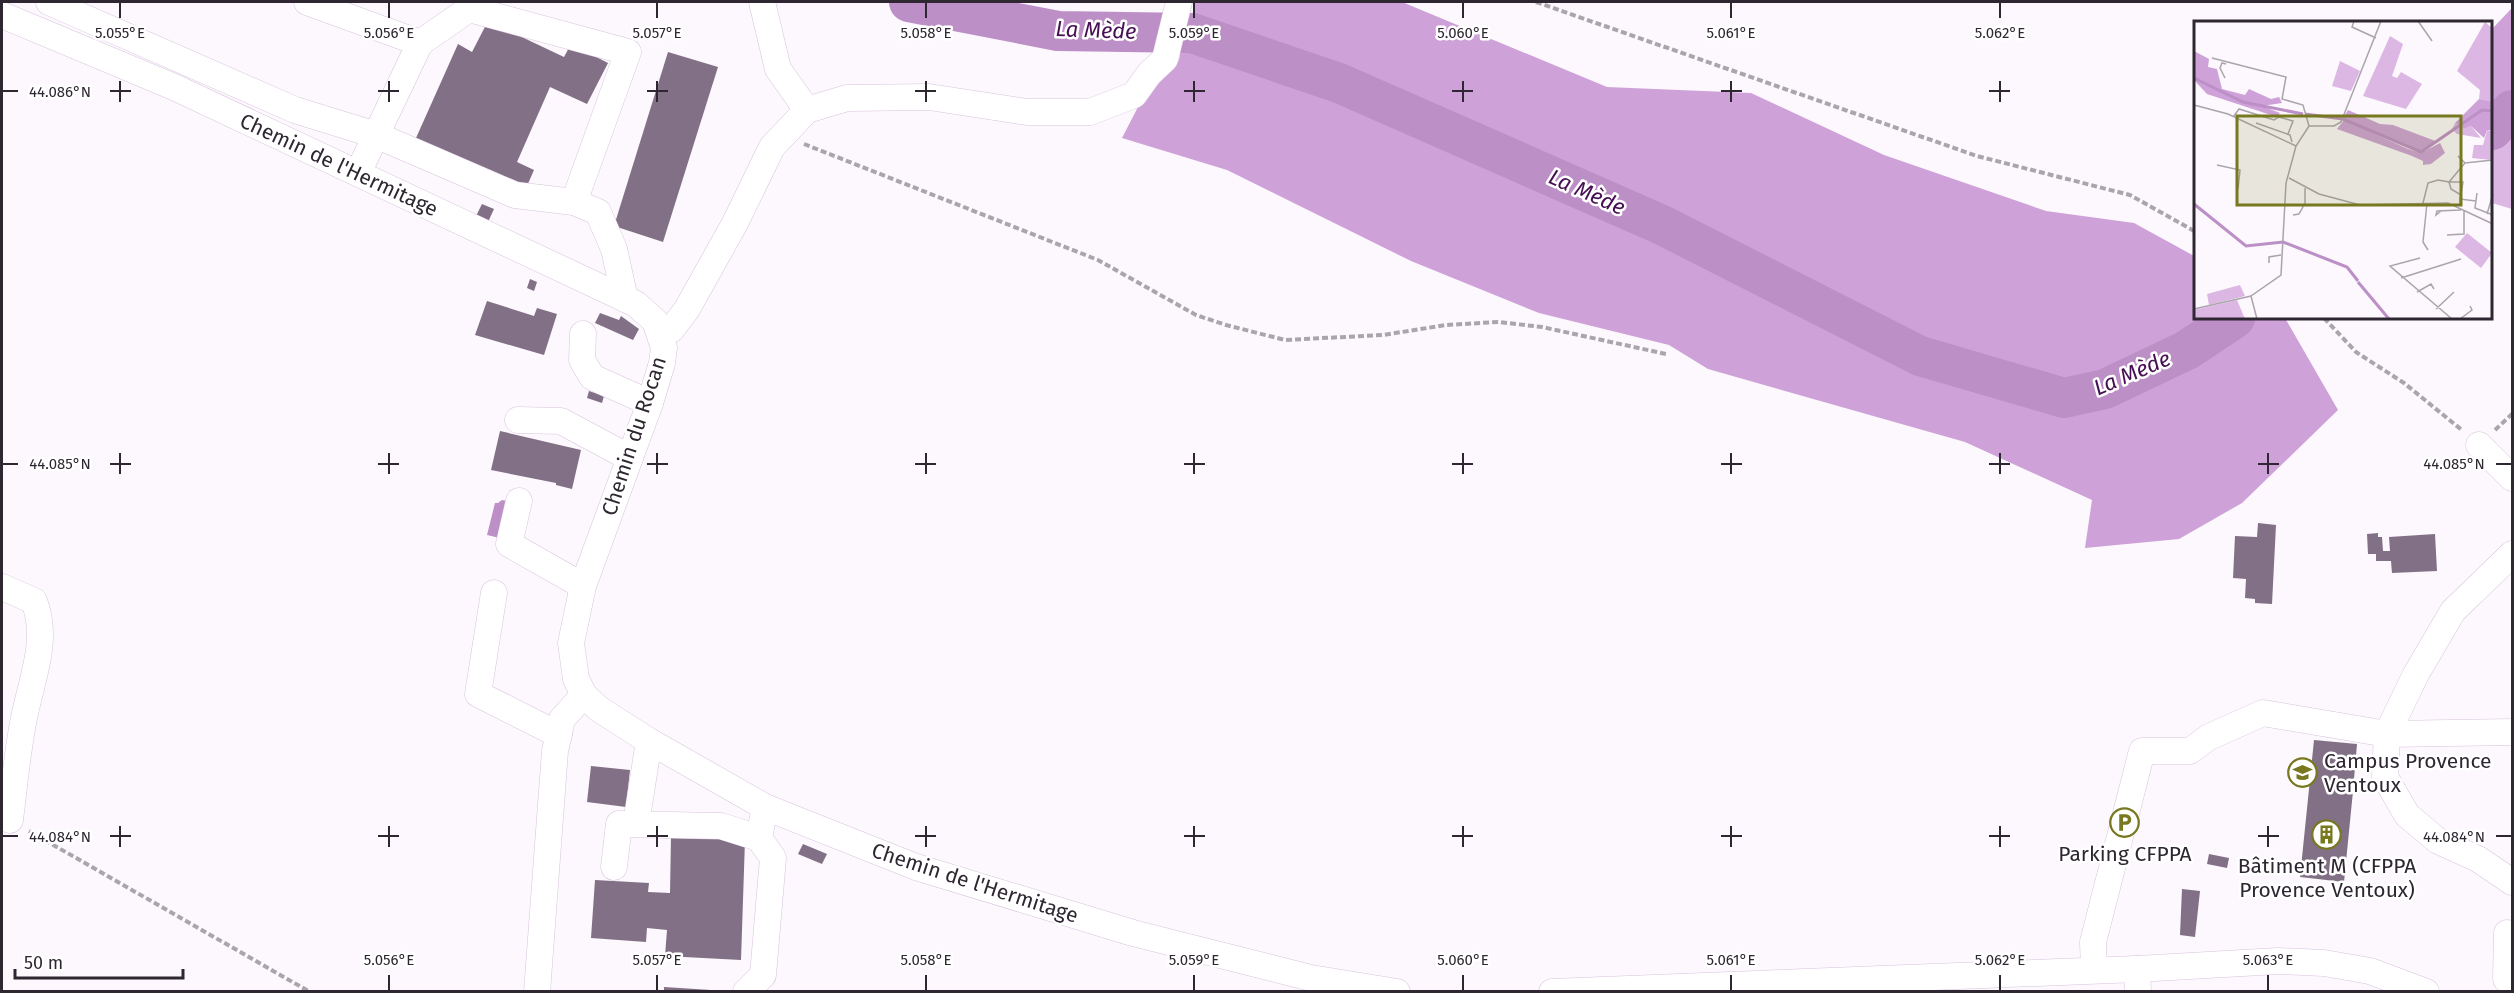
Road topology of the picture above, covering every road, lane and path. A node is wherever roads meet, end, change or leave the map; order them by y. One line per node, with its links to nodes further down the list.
1 (49, 2): 9 (street)
2 (307, 2): 7 (street)
3 (762, 2): 8 (street)
4 (1179, 2): 8 (street, Chemin du Rocan)
5 (1536, 2): 13 (path)
6 (2, 15): 11 (street, Chemin de l'Hermitage)
7 (420, 43): 9 (street); 12 (street)
8 (807, 110): 10 (street, Chemin du Rocan)
9 (376, 135): 11 (street); 12 (street)
10 (780, 138): 17 (street, Chemin du Rocan); 18 (path)
11 (358, 173): 14 (street, Chemin de l'Hermitage)
12 (574, 202): 14 (street)
13 (2194, 231)
14 (625, 299): 17 (street, Chemin de l'Hermitage)
15 (2326, 320): 22 (path)
16 (583, 334): 19 (street)
17 (661, 336): 19 (street, Chemin du Rocan)
18 (1666, 354)
19 (650, 403): 23 (street, Chemin du Rocan)
20 (2512, 414): 22 (path)
21 (518, 420): 23 (street)
22 (2480, 445): 24 (street)
23 (630, 458): 27 (street, Chemin du Rocan)
24 (2512, 478)
25 (519, 501): 27 (street)
26 (2512, 554): 32 (street)
27 (583, 586): 30 (street, Chemin du Rocan)
28 (2, 587): 36 (street)
29 (494, 593): 33 (street)
30 (584, 695): 33 (street); 34 (street, Chemin de l'Hermitage)
31 (2512, 732): 32 (street)
32 (2387, 734): 40 (street); 42 (street)
33 (559, 735): 47 (street)
34 (649, 741): 35 (street, Chemin de l'Hermitage); 37 (street)
35 (765, 807): 38 (street); 45 (street, Chemin de l'Hermitage)
36 (10, 820): 46 (path)
37 (636, 824): 38 (street); 39 (street)
38 (759, 838): 48 (street)
39 (614, 867)
40 (2512, 882)
41 (2511, 928): 44 (street)
42 (2094, 970): 43 (street); 49 (street)
43 (2138, 980): 50 (street)
44 (2512, 980)
45 (1386, 991)
46 (310, 992)
47 (537, 992)
48 (746, 992)
49 (1552, 992)
50 (2426, 992)

